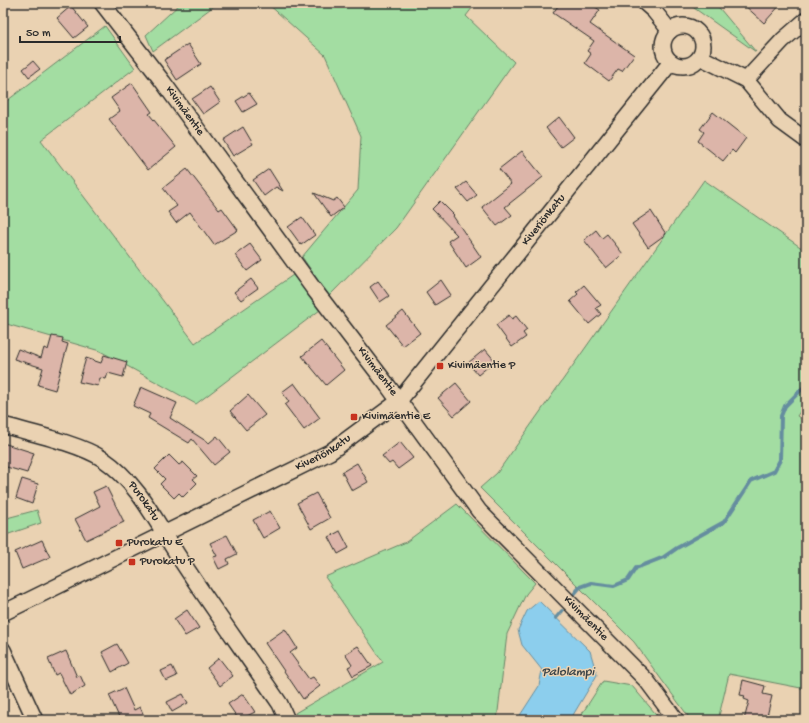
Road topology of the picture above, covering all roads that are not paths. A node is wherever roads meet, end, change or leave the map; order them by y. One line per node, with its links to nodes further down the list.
1 (102, 3): 9 (street, Kivimäentie)
2 (645, 3): 4 (street)
3 (806, 20): 7 (street)
4 (670, 31): 5 (street); 6 (street)
5 (700, 57): 6 (street); 7 (street)
6 (671, 62): 9 (street, Kiveriönkatu)
7 (746, 80): 8 (street)
8 (806, 140)
9 (399, 401): 11 (street, Kiveriönkatu); 16 (street, Kivimäentie)
10 (3, 425): 11 (street, Purokatu)
11 (164, 533): 12 (street, Kiveriönkatu); 15 (street, Purokatu)
12 (3, 613)
13 (3, 650): 14 (street)
14 (35, 720)
15 (287, 720)
16 (676, 720)

